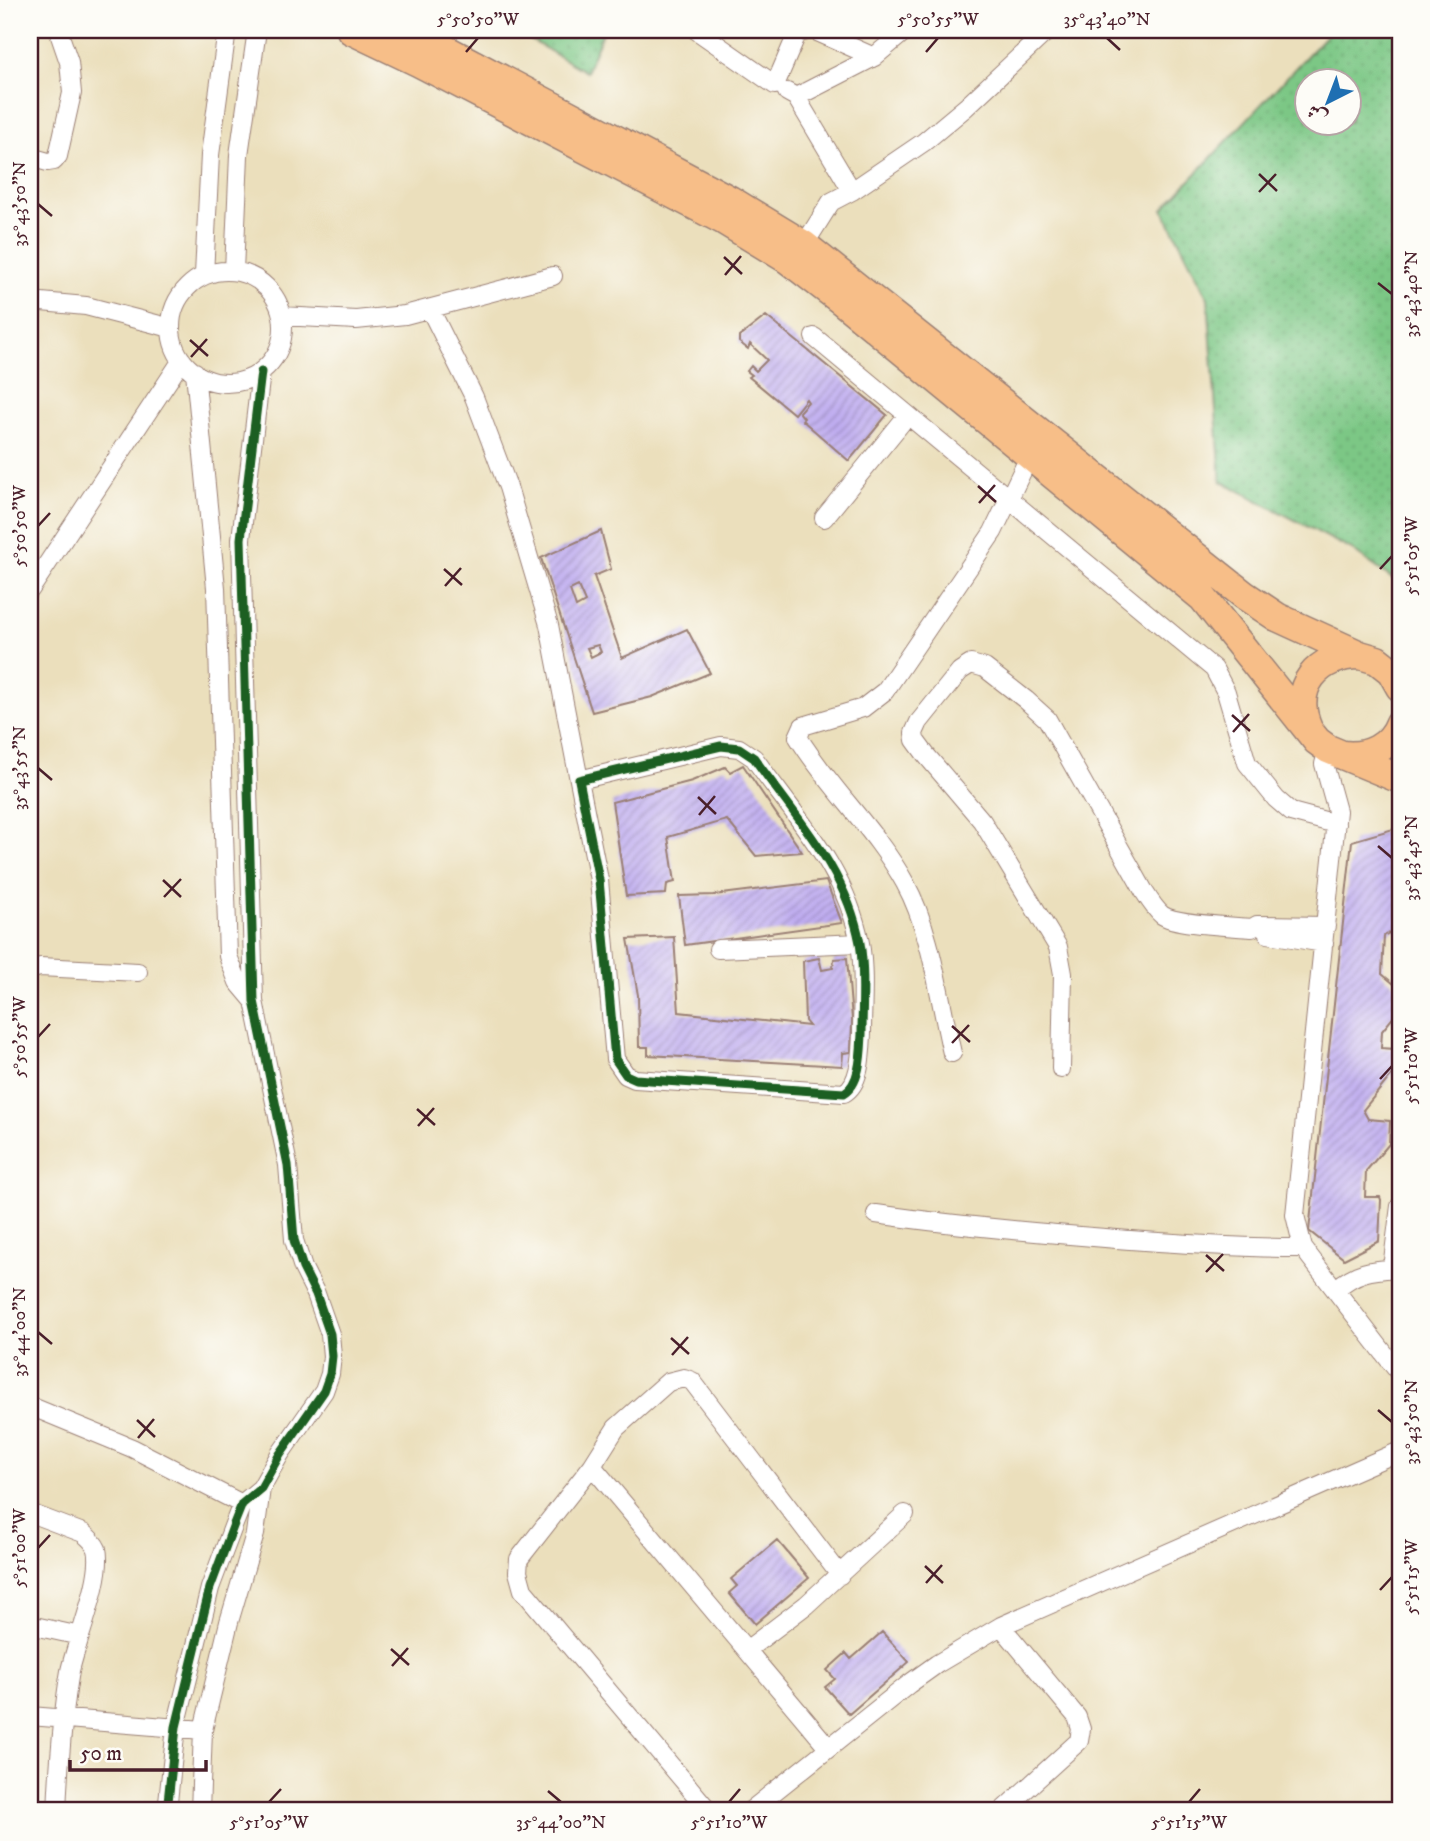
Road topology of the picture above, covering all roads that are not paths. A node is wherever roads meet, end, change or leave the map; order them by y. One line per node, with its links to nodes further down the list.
1 (58, 30): 14 (street)
2 (227, 30): 18 (street)
3 (257, 30): 17 (street)
4 (351, 30): 28 (main road)
5 (409, 30): 16 (main road)
6 (695, 30): 10 (street)
7 (812, 30): 11 (street); 12 (street)
8 (906, 30): 11 (street)
9 (1048, 30): 15 (street)
10 (712, 36): 12 (street)
11 (874, 57): 13 (street)
12 (775, 85): 13 (street)
13 (796, 97): 15 (street)
14 (30, 157)
15 (852, 191): 16 (street)
16 (804, 246): 32 (main road)
17 (234, 271): 18 (street); 22 (street)
18 (204, 275): 23 (street)
19 (553, 276): 21 (street)
20 (30, 301): 23 (street)
21 (430, 309): 22 (street); 37 (street)
22 (282, 316): 26 (street)
23 (171, 328): 25 (street)
24 (814, 337): 27 (street)
25 (189, 366): 26 (street); 31 (street); 39 (street)
26 (261, 372): 40 (street)
27 (907, 416): 29 (street); 30 (street)
28 (1030, 455): 29 (street); 35 (main road)
29 (1009, 501): 38 (street); 47 (street)
30 (824, 518)
31 (30, 590)
32 (1360, 655): 33 (main road); 35 (main road)
33 (1400, 687)
34 (1400, 723): 35 (main road)
35 (1326, 745): 36 (main road); 38 (street)
36 (1400, 779)
37 (579, 780): 42 (street); 42 (street)
38 (1336, 824): 41 (street)
39 (225, 866): 40 (street); 46 (street)
40 (252, 867): 46 (street)
41 (1325, 934): 48 (street); 51 (street)
42 (860, 943): 43 (street)
43 (718, 950)
44 (30, 970): 45 (street)
45 (138, 972)
46 (254, 1001): 58 (street)
47 (951, 1053)
48 (1061, 1069)
49 (1400, 1206): 52 (street)
50 (876, 1214): 51 (street)
51 (1303, 1248): 53 (street)
52 (1396, 1268): 53 (street)
53 (1336, 1289): 54 (street)
54 (1400, 1374)
55 (30, 1406): 59 (street)
56 (1400, 1451): 64 (street)
57 (592, 1466): 62 (street); 66 (street); 75 (street)
58 (261, 1488): 59 (street); 70 (street)
59 (243, 1504): 69 (street)
60 (30, 1513): 65 (street)
61 (905, 1514): 62 (street)
62 (840, 1575): 66 (street)
63 (30, 1625): 65 (street)
64 (1000, 1626): 71 (street); 77 (street)
65 (80, 1636): 68 (street)
66 (748, 1649): 71 (street)
67 (30, 1716): 68 (street)
68 (64, 1718): 69 (street); 72 (street)
69 (176, 1727): 70 (street); 73 (street)
70 (204, 1730): 74 (street)
71 (828, 1747): 76 (street)
72 (57, 1811)
73 (167, 1811)
74 (200, 1811)
75 (709, 1811)
76 (750, 1811)
77 (1002, 1811)

